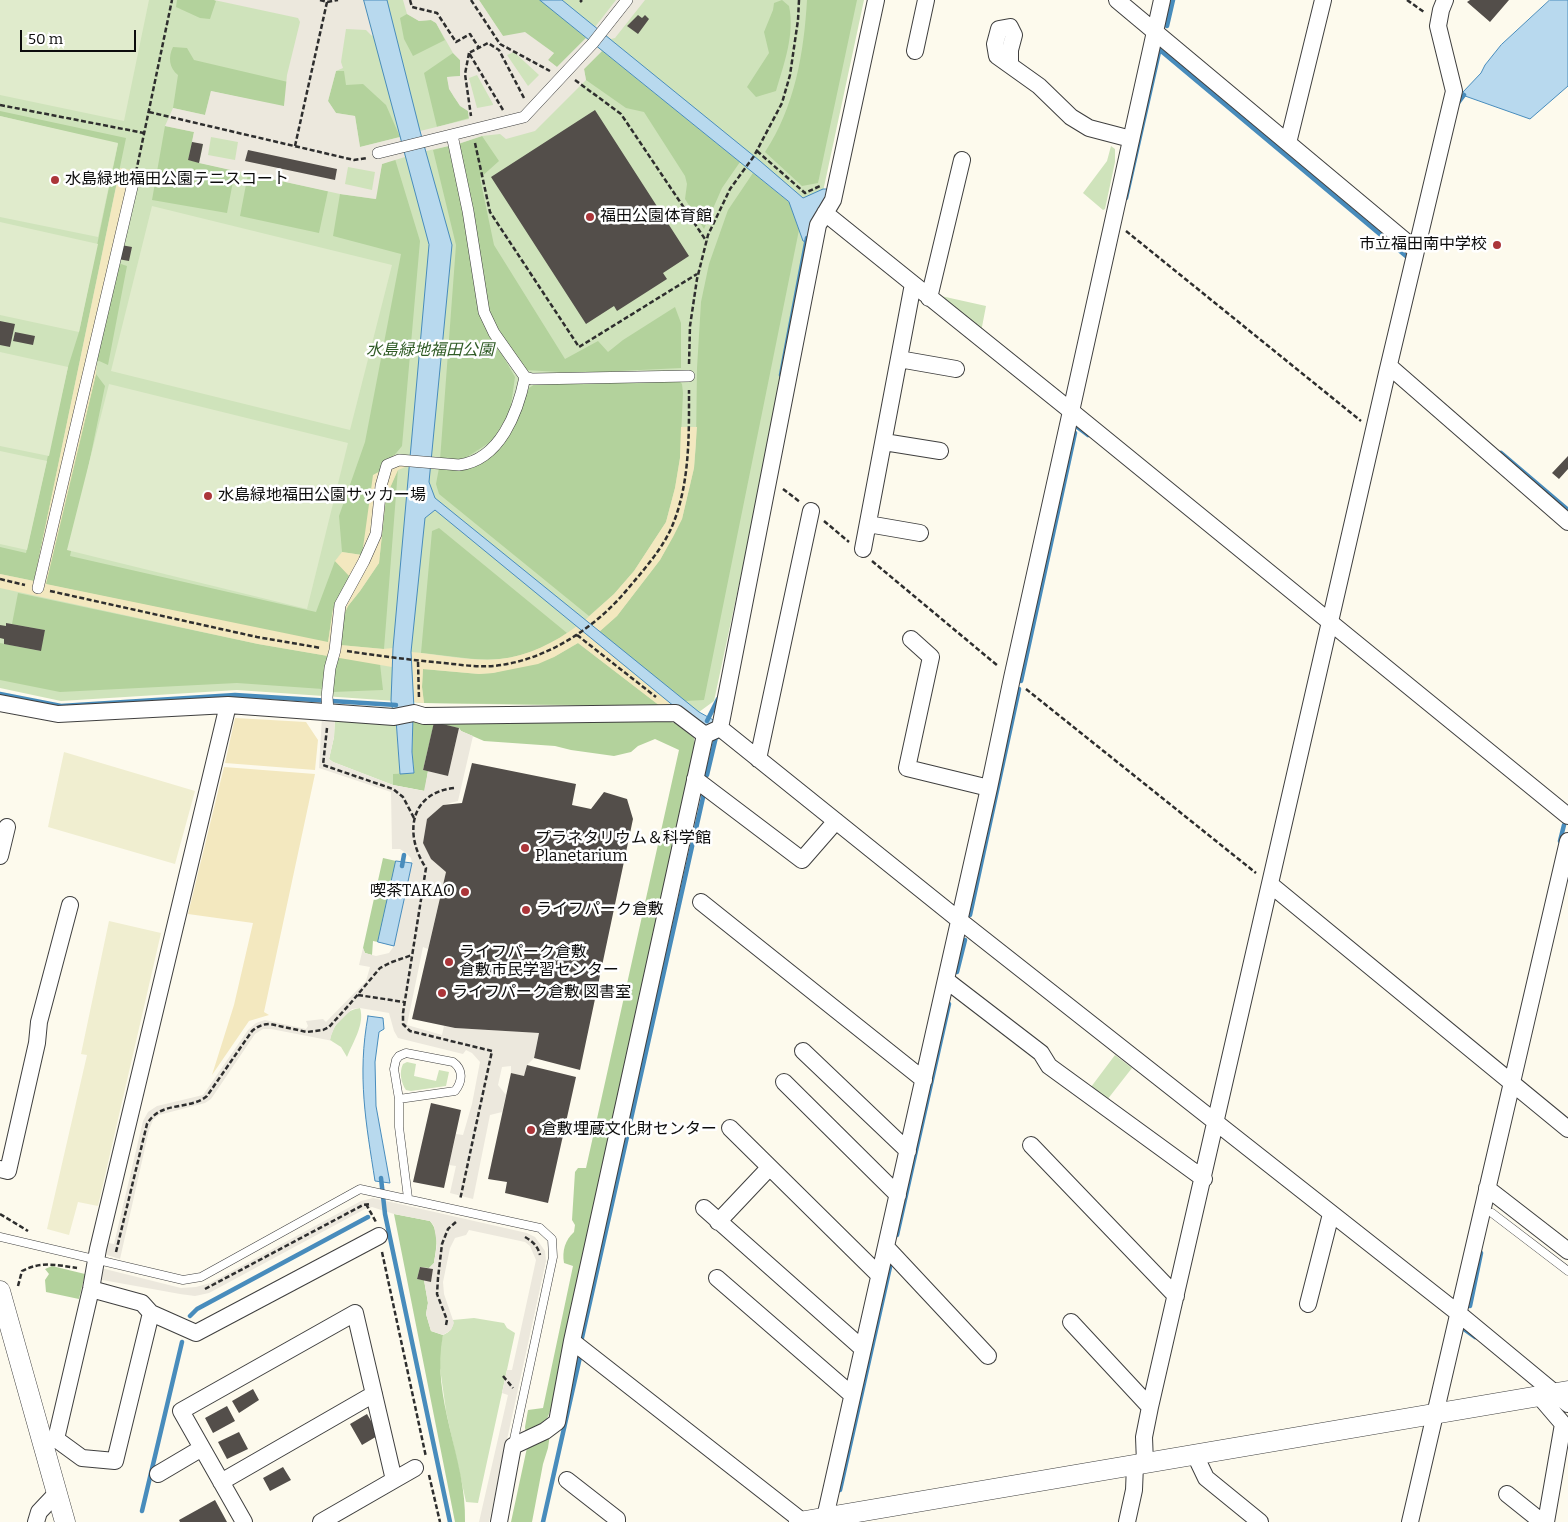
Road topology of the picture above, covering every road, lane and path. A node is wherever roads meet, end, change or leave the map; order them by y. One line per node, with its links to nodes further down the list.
1 (172, 0): 28 (path)
2 (320, 0): 15 (path)
3 (338, 0): 15 (path)
4 (410, 0): 19 (path)
5 (471, 0): 18 (path)
6 (628, 0): 25 (street)
7 (799, 0): 36 (path)
8 (876, 0): 40 (street)
9 (926, 0): 21 (street)
10 (1117, 0): 17 (street)
11 (1162, 0): 17 (street)
12 (1324, 0): 34 (street)
13 (1407, 0): 16 (path)
14 (1445, 0): 16 (street)
15 (327, 2): 35 (path)
16 (1439, 23): 44 (street)
17 (1155, 32): 33 (street); 34 (street)
18 (500, 44): 20 (path); 24 (path)
19 (479, 48): 20 (path); 22 (path)
20 (499, 50): 26 (path)
21 (915, 51)
22 (470, 54): 29 (path); 30 (path)
23 (1010, 64): 33 (street)
24 (551, 72)
25 (565, 73): 30 (street); 43 (path)
26 (527, 102)
27 (0, 105): 31 (path)
28 (149, 112): 31 (path); 35 (path)
29 (505, 113)
30 (472, 125): 32 (street); 45 (path)
31 (144, 133): 39 (path)
32 (452, 135): 37 (street); 52 (street)
33 (1131, 139): 42 (street)
34 (1288, 143): 44 (street)
35 (295, 146): 37 (path)
36 (757, 151): 40 (path); 43 (path)
37 (378, 154)
38 (962, 160): 47 (street)
39 (133, 183): 64 (street)
40 (836, 188): 41 (street)
41 (825, 213): 46 (street); 57 (street)
42 (1112, 225): 53 (street); 54 (path)
43 (707, 242): 45 (path)
44 (1416, 250): 49 (street)
45 (698, 273): 51 (path)
46 (913, 284): 47 (street); 48 (street)
47 (929, 298): 53 (street)
48 (899, 359): 50 (street); 55 (street)
49 (1389, 366): 54 (street); 59 (street)
50 (956, 369)
51 (689, 376): 52 (street); 66 (path)
52 (525, 377): 68 (street)
53 (1071, 411): 65 (street); 70 (street)
54 (1374, 431): 65 (street)
55 (884, 442): 56 (street); 60 (street)
56 (940, 451)
57 (769, 479): 58 (path); 76 (street)
58 (811, 510): 62 (path); 78 (street)
59 (1568, 522)
60 (868, 524): 61 (street); 62 (street)
61 (920, 533)
62 (863, 552): 70 (path)
63 (0, 579): 64 (path)
64 (38, 588): 68 (path)
65 (1330, 623): 82 (street); 88 (street)
66 (577, 635): 69 (path); 74 (path)
67 (911, 639): 81 (street)
68 (335, 650): 69 (path); 72 (street)
69 (418, 661): 75 (path)
70 (1012, 678): 81 (street); 88 (path)
71 (0, 703): 73 (street)
72 (328, 704): 73 (street); 75 (street); 83 (path)
73 (228, 705): 128 (street)
74 (676, 713): 75 (street); 77 (street)
75 (418, 714)
76 (720, 728): 77 (street); 78 (street)
77 (705, 735): 79 (street)
78 (758, 759): 84 (street)
79 (695, 778): 84 (street); 142 (street)
80 (454, 788): 83 (path)
81 (989, 788): 91 (street)
82 (1568, 816)
83 (415, 820): 92 (path)
84 (836, 821): 91 (street)
85 (7, 827): 87 (street)
86 (1568, 840): 99 (street)
87 (0, 856)
88 (1271, 885): 99 (street); 101 (street)
89 (701, 902): 97 (street)
90 (70, 905): 107 (street)
91 (960, 920): 93 (street); 101 (street)
92 (412, 955): 94 (path); 95 (path)
93 (946, 980): 97 (street); 108 (street)
94 (358, 995): 95 (path); 126 (path)
95 (404, 1002): 115 (path)
96 (804, 1051): 105 (street)
97 (924, 1080): 105 (street)
98 (784, 1082): 110 (street)
99 (1511, 1083): 103 (street); 109 (street)
100 (399, 1099): 100 (lane); 111 (lane)
101 (1216, 1122): 108 (street); 117 (street)
102 (730, 1128): 106 (street)
103 (1568, 1130)
104 (1031, 1145): 136 (street)
105 (908, 1151): 110 (street)
106 (769, 1168): 120 (street); 130 (street)
107 (0, 1169)
108 (1204, 1178): 136 (street)
109 (1487, 1188): 125 (street); 139 (street)
110 (898, 1195): 124 (street)
111 (408, 1198): 115 (lane); 128 (lane)
112 (366, 1204): 113 (path); 121 (path); 135 (path)
113 (378, 1204)
114 (704, 1208): 120 (street)
115 (458, 1210): 119 (path); 153 (lane)
116 (1492, 1213): 129 (lane)
117 (1331, 1214): 137 (street); 139 (street)
118 (448, 1220): 119 (path)
119 (456, 1222): 141 (path)
120 (718, 1222): 143 (street)
121 (379, 1236): 138 (street); 157 (path)
122 (0, 1237): 128 (lane)
123 (524, 1237): 127 (path)
124 (886, 1247): 130 (street); 144 (street)
125 (1568, 1251)
126 (117, 1252)
127 (541, 1260)
128 (95, 1265): 132 (path); 133 (street)
129 (1568, 1271)
130 (879, 1275): 143 (street)
131 (717, 1278): 148 (street)
132 (19, 1282)
133 (92, 1289): 138 (street); 152 (street)
134 (0, 1291): 152 (street)
135 (198, 1291)
136 (1176, 1296): 150 (street)
137 (1308, 1304)
138 (151, 1313): 152 (street)
139 (1458, 1313): 149 (street); 151 (street)
140 (1071, 1322): 150 (street)
141 (446, 1324)
142 (572, 1340): 153 (street); 172 (street)
143 (863, 1349): 148 (street)
144 (988, 1356)
145 (503, 1376): 146 (path)
146 (515, 1379)
147 (374, 1394): 154 (street); 159 (street); 161 (street)
148 (852, 1395): 164 (street)
149 (1557, 1396): 151 (street); 176 (street)
150 (1150, 1407): 156 (street)
151 (1434, 1413): 155 (street); 175 (street)
152 (49, 1441): 162 (street)
153 (513, 1446): 170 (street)
154 (202, 1448): 158 (street); 161 (street)
155 (1195, 1455): 156 (street); 174 (street)
156 (1140, 1464): 164 (street); 173 (street)
157 (424, 1469): 159 (street); 169 (path)
158 (158, 1474)
159 (394, 1480): 168 (street)
160 (567, 1480): 171 (street)
161 (221, 1482): 167 (street)
162 (56, 1494): 165 (street); 166 (street)
163 (1507, 1494): 176 (street)
164 (824, 1520): 172 (street)
165 (36, 1522)
166 (65, 1522)
167 (244, 1522)
168 (321, 1522)
169 (440, 1522)
170 (499, 1522)
171 (617, 1522)
172 (801, 1522)
173 (1127, 1522)
174 (1260, 1522)
175 (1410, 1522)
176 (1544, 1522)

